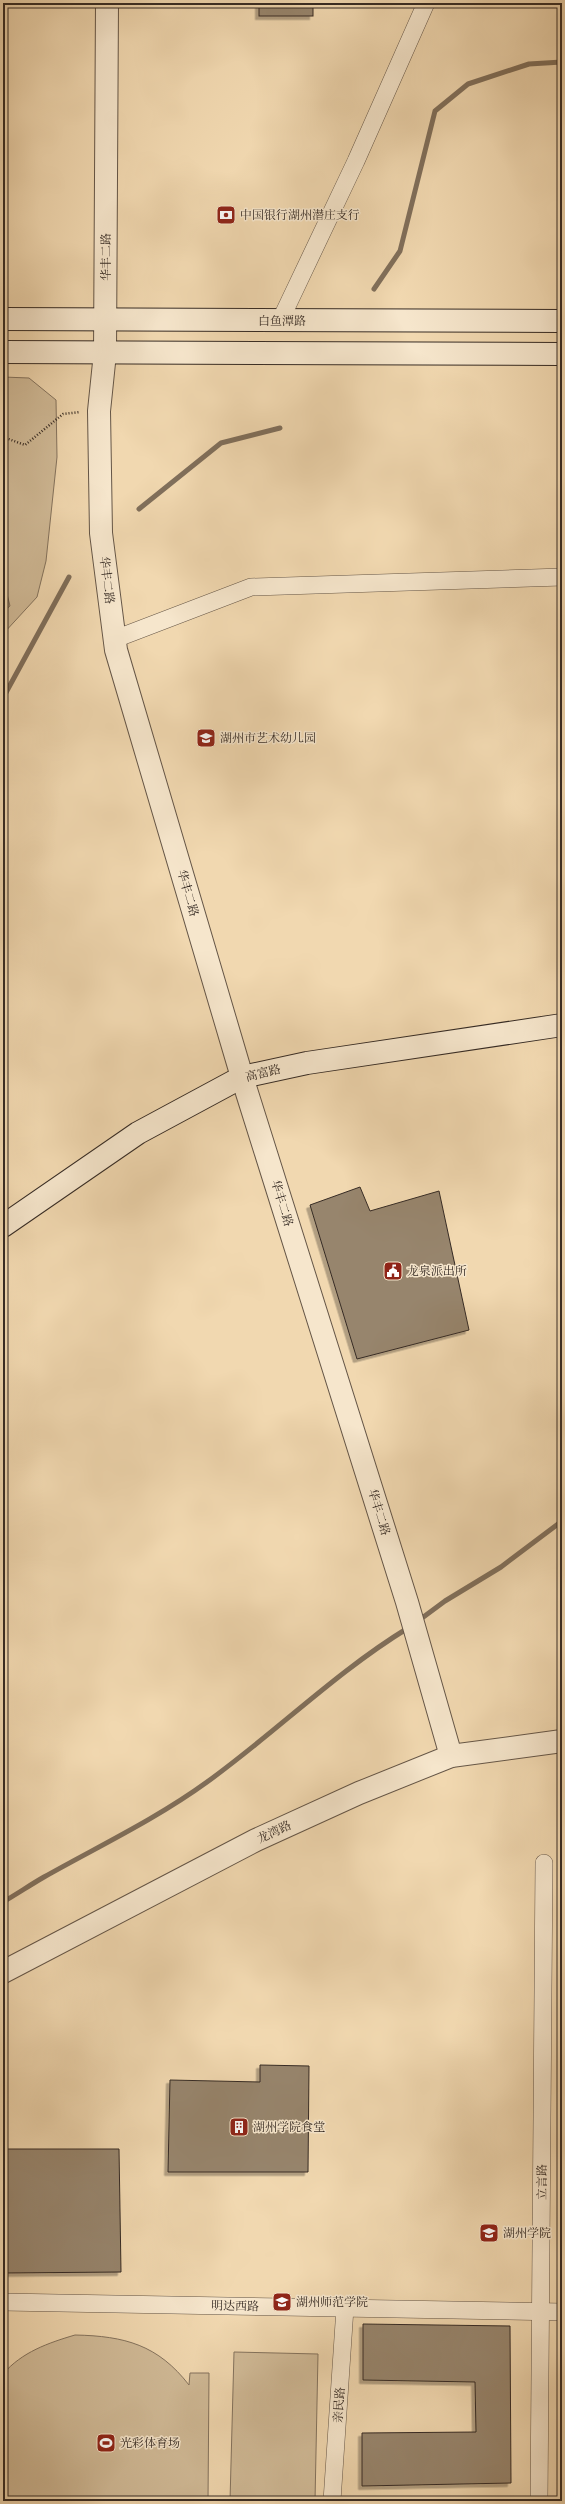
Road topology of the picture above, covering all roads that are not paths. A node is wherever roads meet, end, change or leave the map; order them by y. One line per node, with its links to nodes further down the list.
1 (107, 3): 4 (street, 华丰二路)
2 (426, 3): 5 (street)
3 (3, 320): 4 (street, 白鱼潭路)
4 (106, 321): 5 (street, 白鱼潭路); 8 (street, 华丰二路)
5 (280, 321): 6 (street, 白鱼潭路)
6 (562, 321)
7 (3, 352): 8 (street)
8 (105, 353): 9 (street); 11 (street, 华丰二路)
9 (562, 354)
10 (562, 578): 11 (street)
11 (115, 639): 13 (street, 华丰二路)
12 (562, 1025): 13 (street, 高富路)
13 (242, 1077): 14 (street, 高富路); 16 (street, 华丰二路)
14 (3, 1226)
15 (562, 1742): 16 (street, 龙湾路)
16 (451, 1756): 18 (street, 龙湾路)
17 (544, 1863): 21 (street, 立言路)
18 (3, 1972)
19 (3, 2302): 20 (street, 明达西路)
20 (345, 2308): 21 (street, 明达西路); 23 (street, 亲民路)
21 (542, 2311): 22 (street, 明达西路); 24 (street, 立言路)
22 (562, 2312)
23 (332, 2501)
24 (538, 2501)

